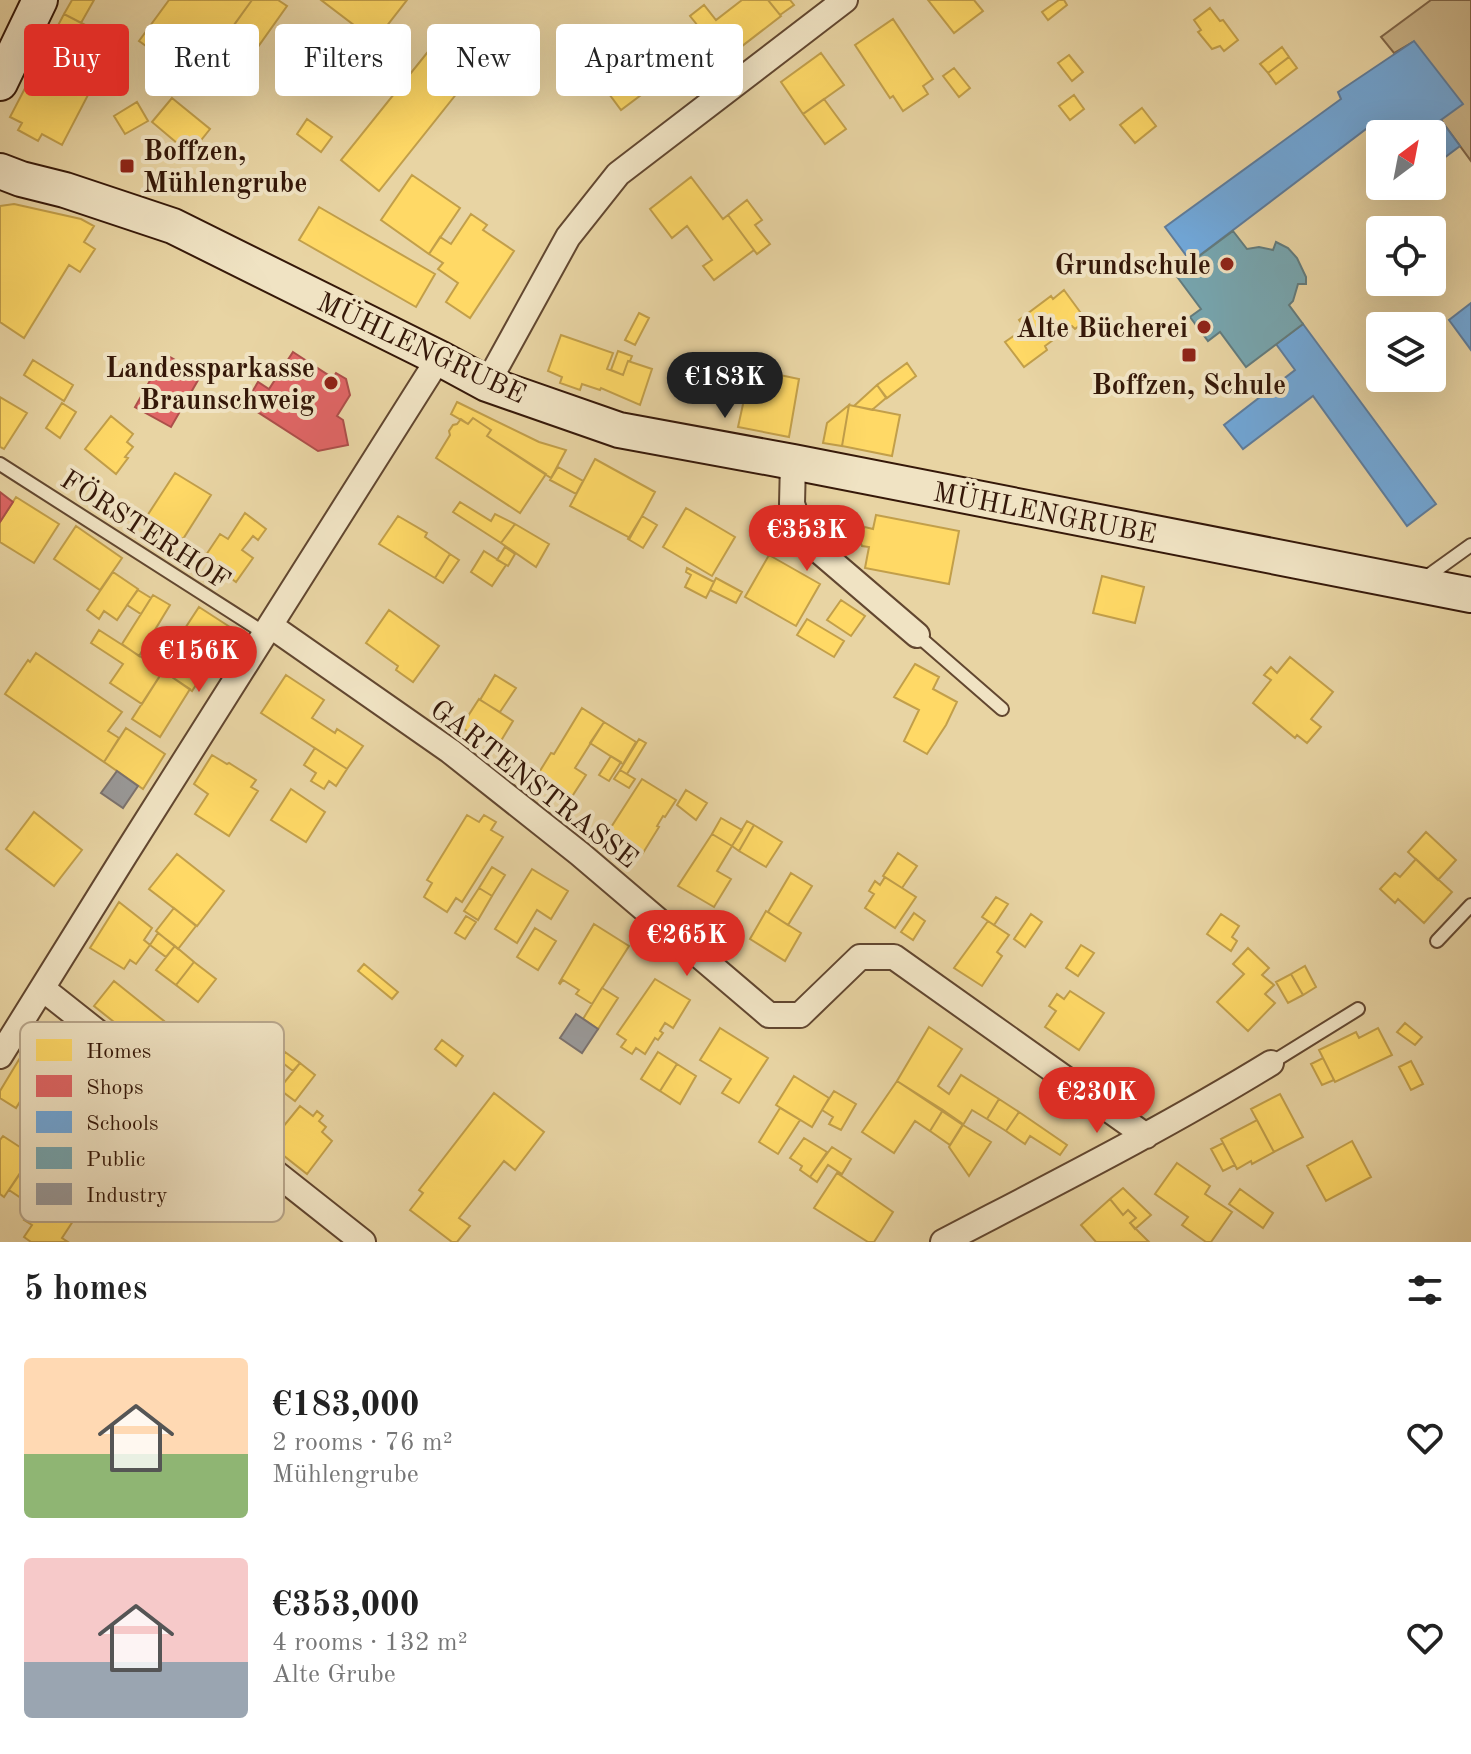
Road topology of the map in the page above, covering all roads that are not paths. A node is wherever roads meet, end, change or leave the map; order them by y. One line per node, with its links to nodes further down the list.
1 (40, 0): 3 (street)
2 (845, 0): 6 (street)
3 (0, 83)
4 (0, 171): 5 (street, MÜHLENGRUBE)
5 (439, 358): 6 (street, MÜHLENGRUBE); 12 (street)
6 (487, 384): 7 (street, MÜHLENGRUBE)
7 (793, 462): 10 (street, MÜHLENGRUBE); 13 (street)
8 (0, 464): 12 (lane, FÖRSTERHOF)
9 (1471, 545): 10 (lane)
10 (1416, 585): 11 (street, MÜHLENGRUBE)
11 (1471, 595)
12 (268, 630): 17 (street); 24 (street, GARTENSTRASSE)
13 (917, 635): 14 (lane)
14 (1002, 709)
15 (1471, 905): 16 (lane)
16 (1437, 941)
17 (43, 989): 19 (street); 20 (street)
18 (1358, 1009): 23 (lane)
19 (22, 1022)
20 (85, 1022)
21 (20, 1025): 22 (street)
22 (0, 1056)
23 (1271, 1063): 24 (street)
24 (1146, 1136): 27 (street)
25 (284, 1180): 26 (street)
26 (363, 1242)
27 (943, 1242)

